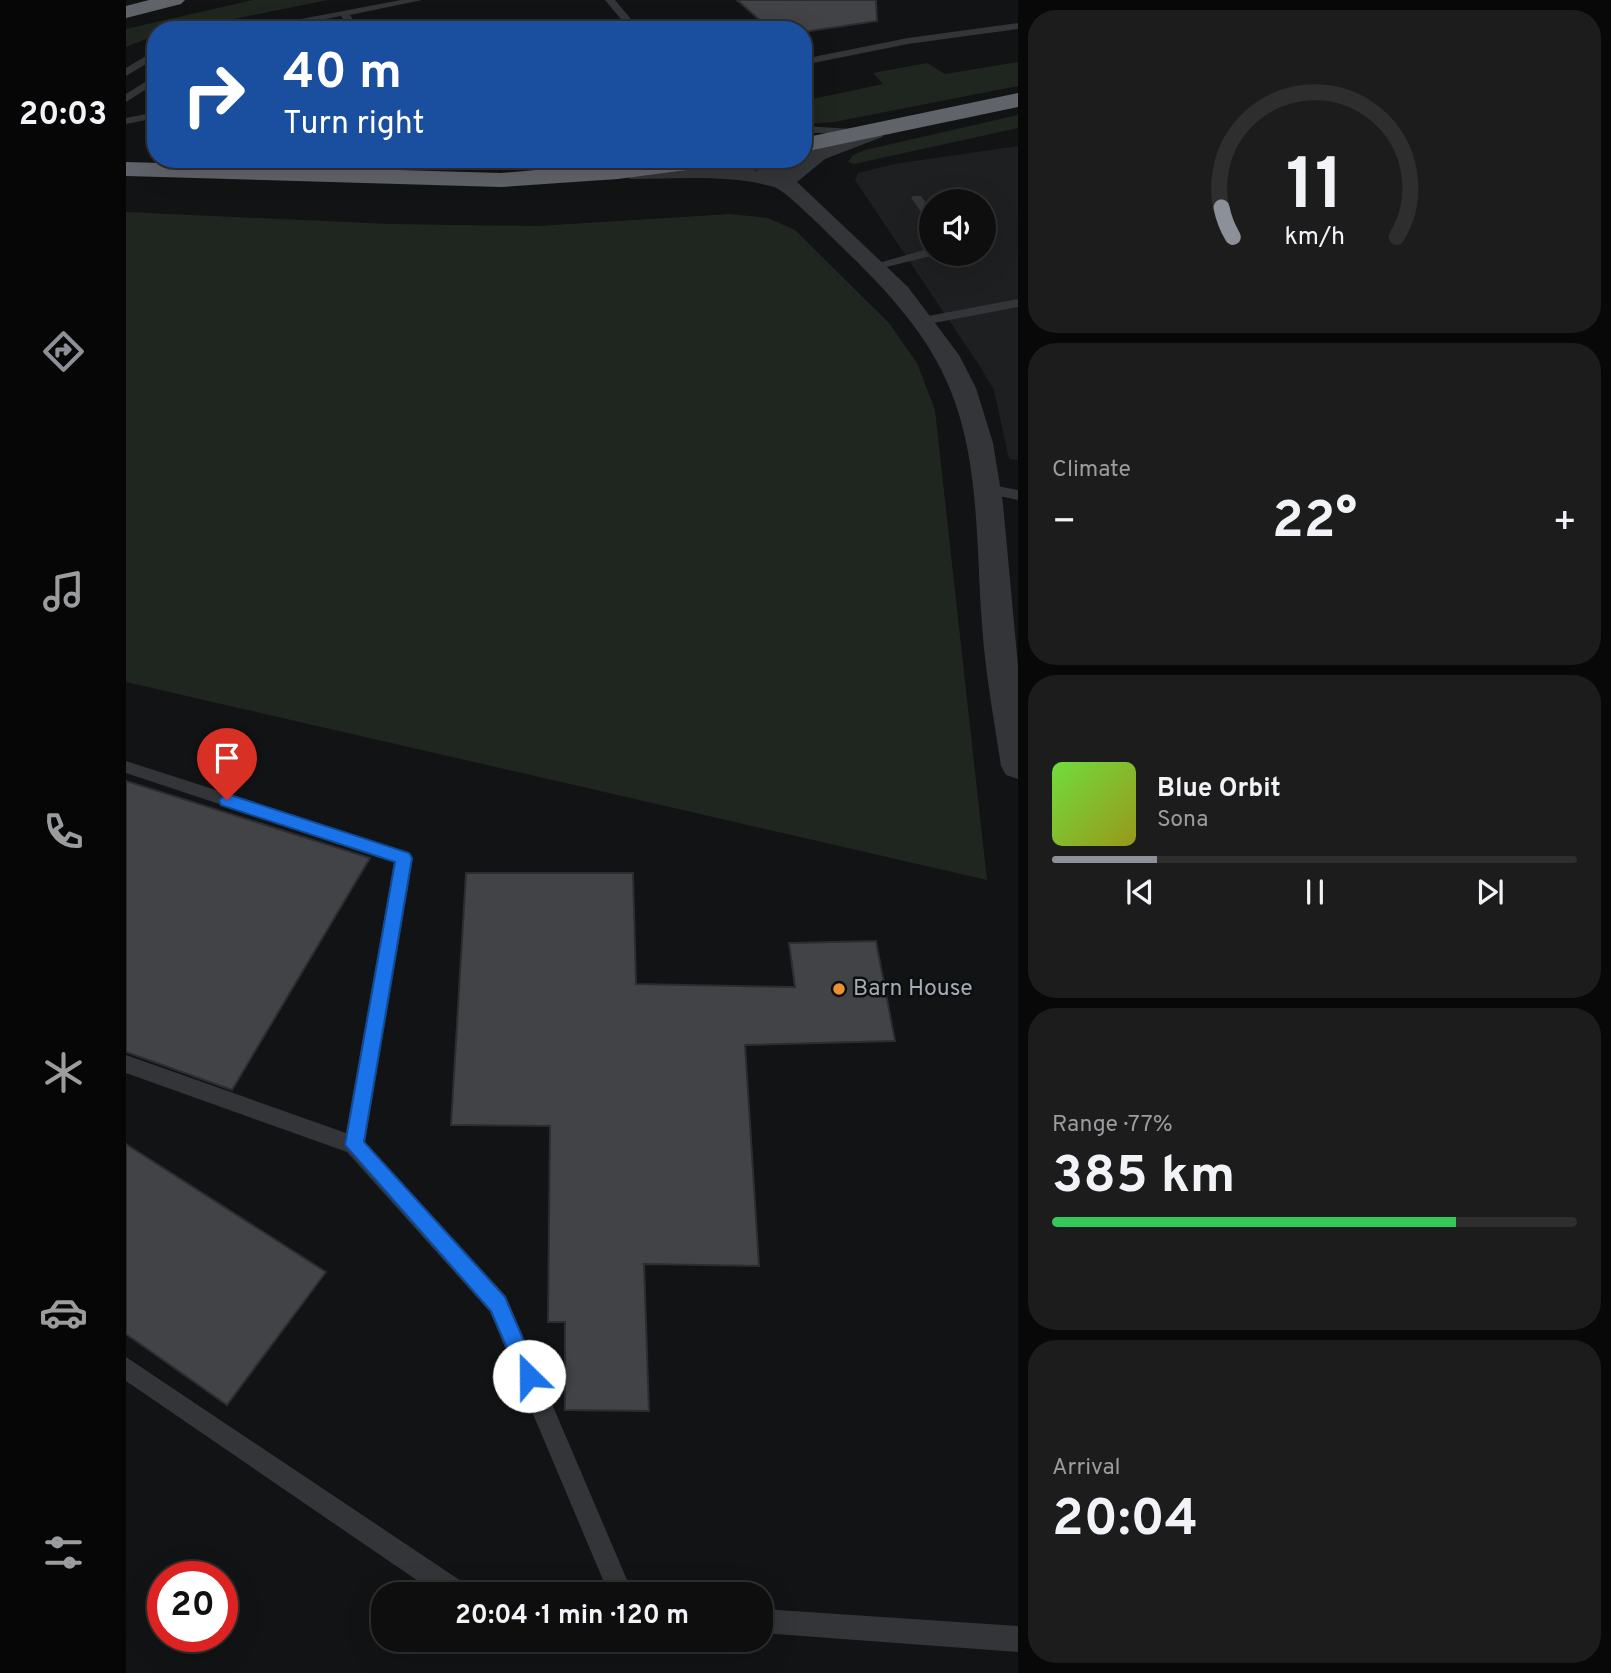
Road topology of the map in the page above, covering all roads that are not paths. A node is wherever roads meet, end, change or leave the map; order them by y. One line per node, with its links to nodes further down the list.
1 (174, 0): 4 (highway)
2 (417, 0): 5 (lane)
3 (610, 0): 8 (lane)
4 (126, 12)
5 (344, 13): 6 (lane); 7 (lane)
6 (311, 21)
7 (349, 21)
8 (628, 21)
9 (1018, 26): 11 (lane)
10 (147, 59): 12 (lane)
11 (812, 60)
12 (126, 73)
13 (147, 84): 14 (lane)
14 (126, 99)
15 (1018, 100): 19 (highway)
16 (147, 118): 17 (lane)
17 (126, 121)
18 (812, 130): 19 (lane)
19 (874, 132): 20 (highway); 21 (street)
20 (812, 143)
21 (812, 158)
22 (628, 168): 27 (lane)
23 (648, 168): 27 (highway)
24 (768, 168): 28 (street)
25 (800, 168): 28 (street)
26 (126, 169): 27 (highway)
27 (618, 172): 28 (street)
28 (784, 182): 32 (street)
29 (917, 198): 30 (lane)
30 (919, 201)
31 (919, 255): 32 (lane)
32 (874, 267): 34 (street)
33 (1018, 303): 34 (lane)
34 (923, 321): 35 (street)
35 (986, 489): 36 (lane); 37 (street)
36 (1018, 495)
37 (1018, 766)
38 (126, 767): 40 (lane)
39 (126, 1064): 40 (lane)
40 (354, 1145): 43 (lane)
41 (126, 1368): 42 (lane)
42 (440, 1582)
43 (616, 1582)
44 (773, 1623): 45 (lane)
45 (1018, 1639)

